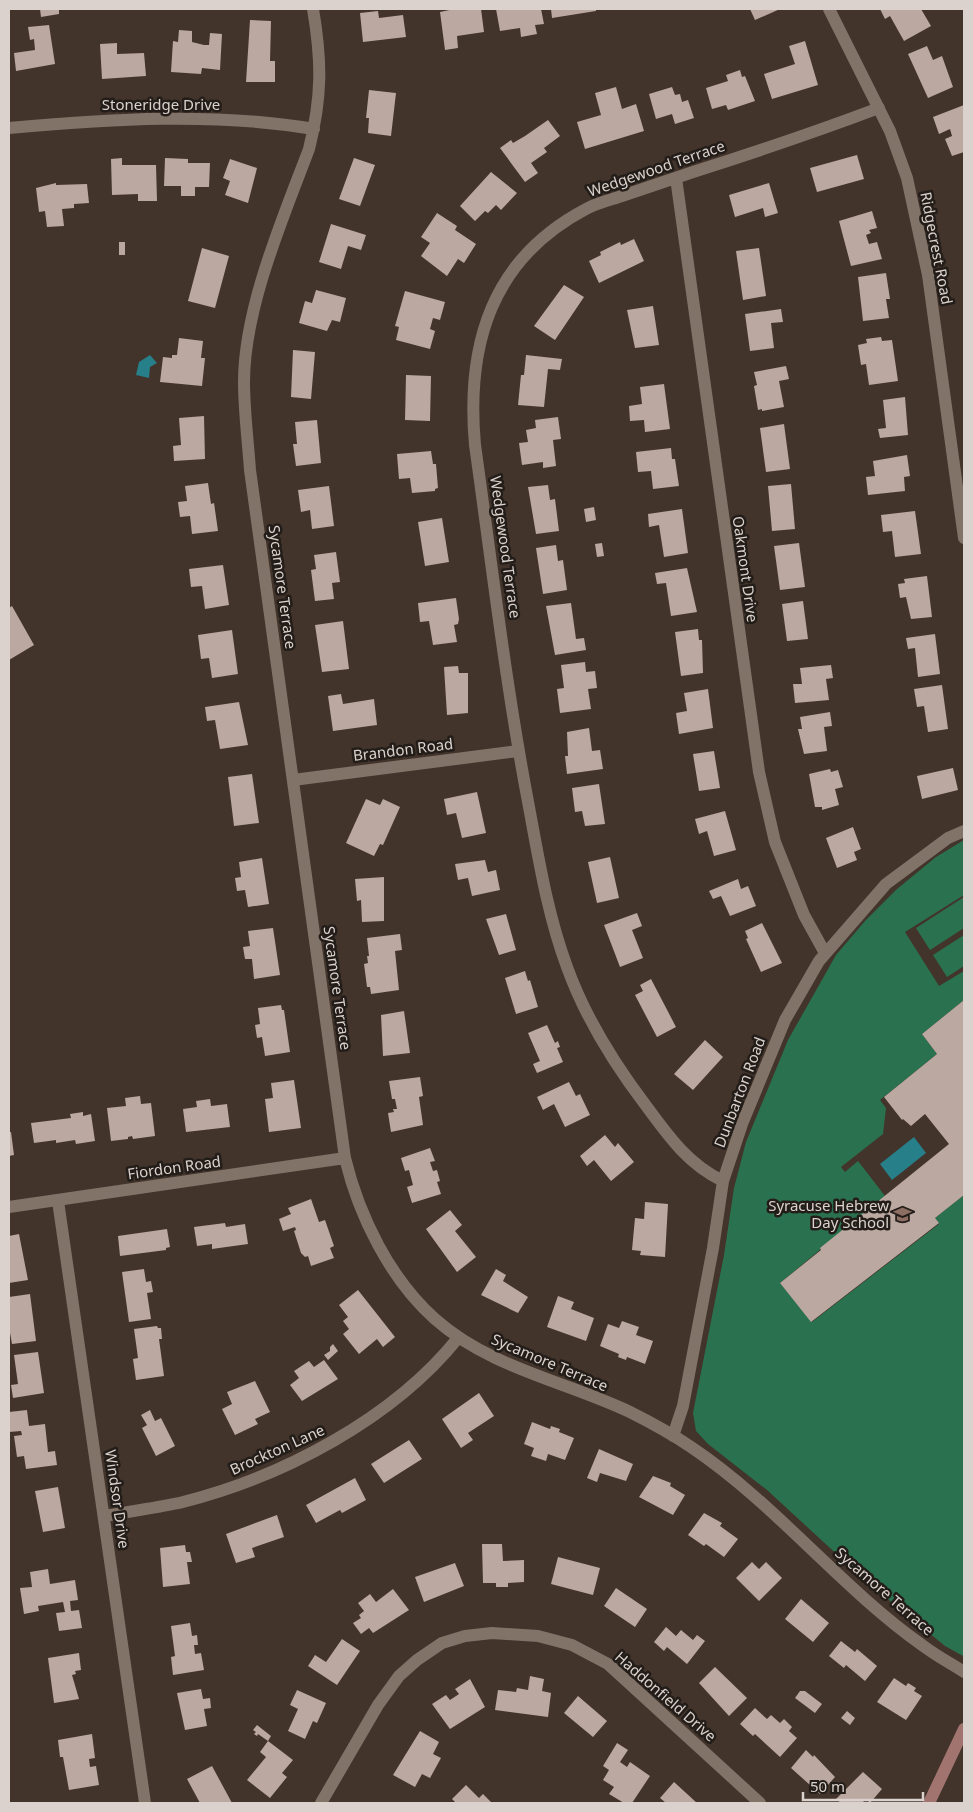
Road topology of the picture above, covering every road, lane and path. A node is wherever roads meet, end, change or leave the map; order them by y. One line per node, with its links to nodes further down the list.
1 (313, 9): 5 (street, Sycamore Terrace)
2 (829, 9): 3 (street, Ridgecrest Road)
3 (879, 108): 6 (street, Wedgewood Terrace); 7 (street, Ridgecrest Road)
4 (9, 128): 5 (street, Stoneridge Drive)
5 (314, 129): 9 (street, Sycamore Terrace)
6 (676, 178): 8 (street, Wedgewood Terrace); 11 (street, Oakmont Drive)
7 (964, 538)
8 (518, 751): 9 (street, Brandon Road); 13 (street, Wedgewood Terrace)
9 (293, 780): 12 (street, Sycamore Terrace)
10 (964, 831): 11 (street, Dunbarton Road)
11 (825, 953): 13 (street, Dunbarton Road)
12 (345, 1158): 14 (street, Fiordon Road); 16 (street, Sycamore Terrace)
13 (723, 1181): 17 (street, Dunbarton Road)
14 (58, 1200): 15 (street, Fiordon Road); 18 (street, Windsor Drive)
15 (9, 1207)
16 (458, 1338): 17 (street, Sycamore Terrace); 18 (street, Brockton Lane)
17 (673, 1436): 19 (street, Sycamore Terrace)
18 (104, 1516): 22 (street, Windsor Drive)
19 (964, 1672)
20 (964, 1729): 24 (street)
21 (328, 1801): 23 (street, Haddonfield Drive)
22 (145, 1803)
23 (760, 1803)
24 (929, 1803)

